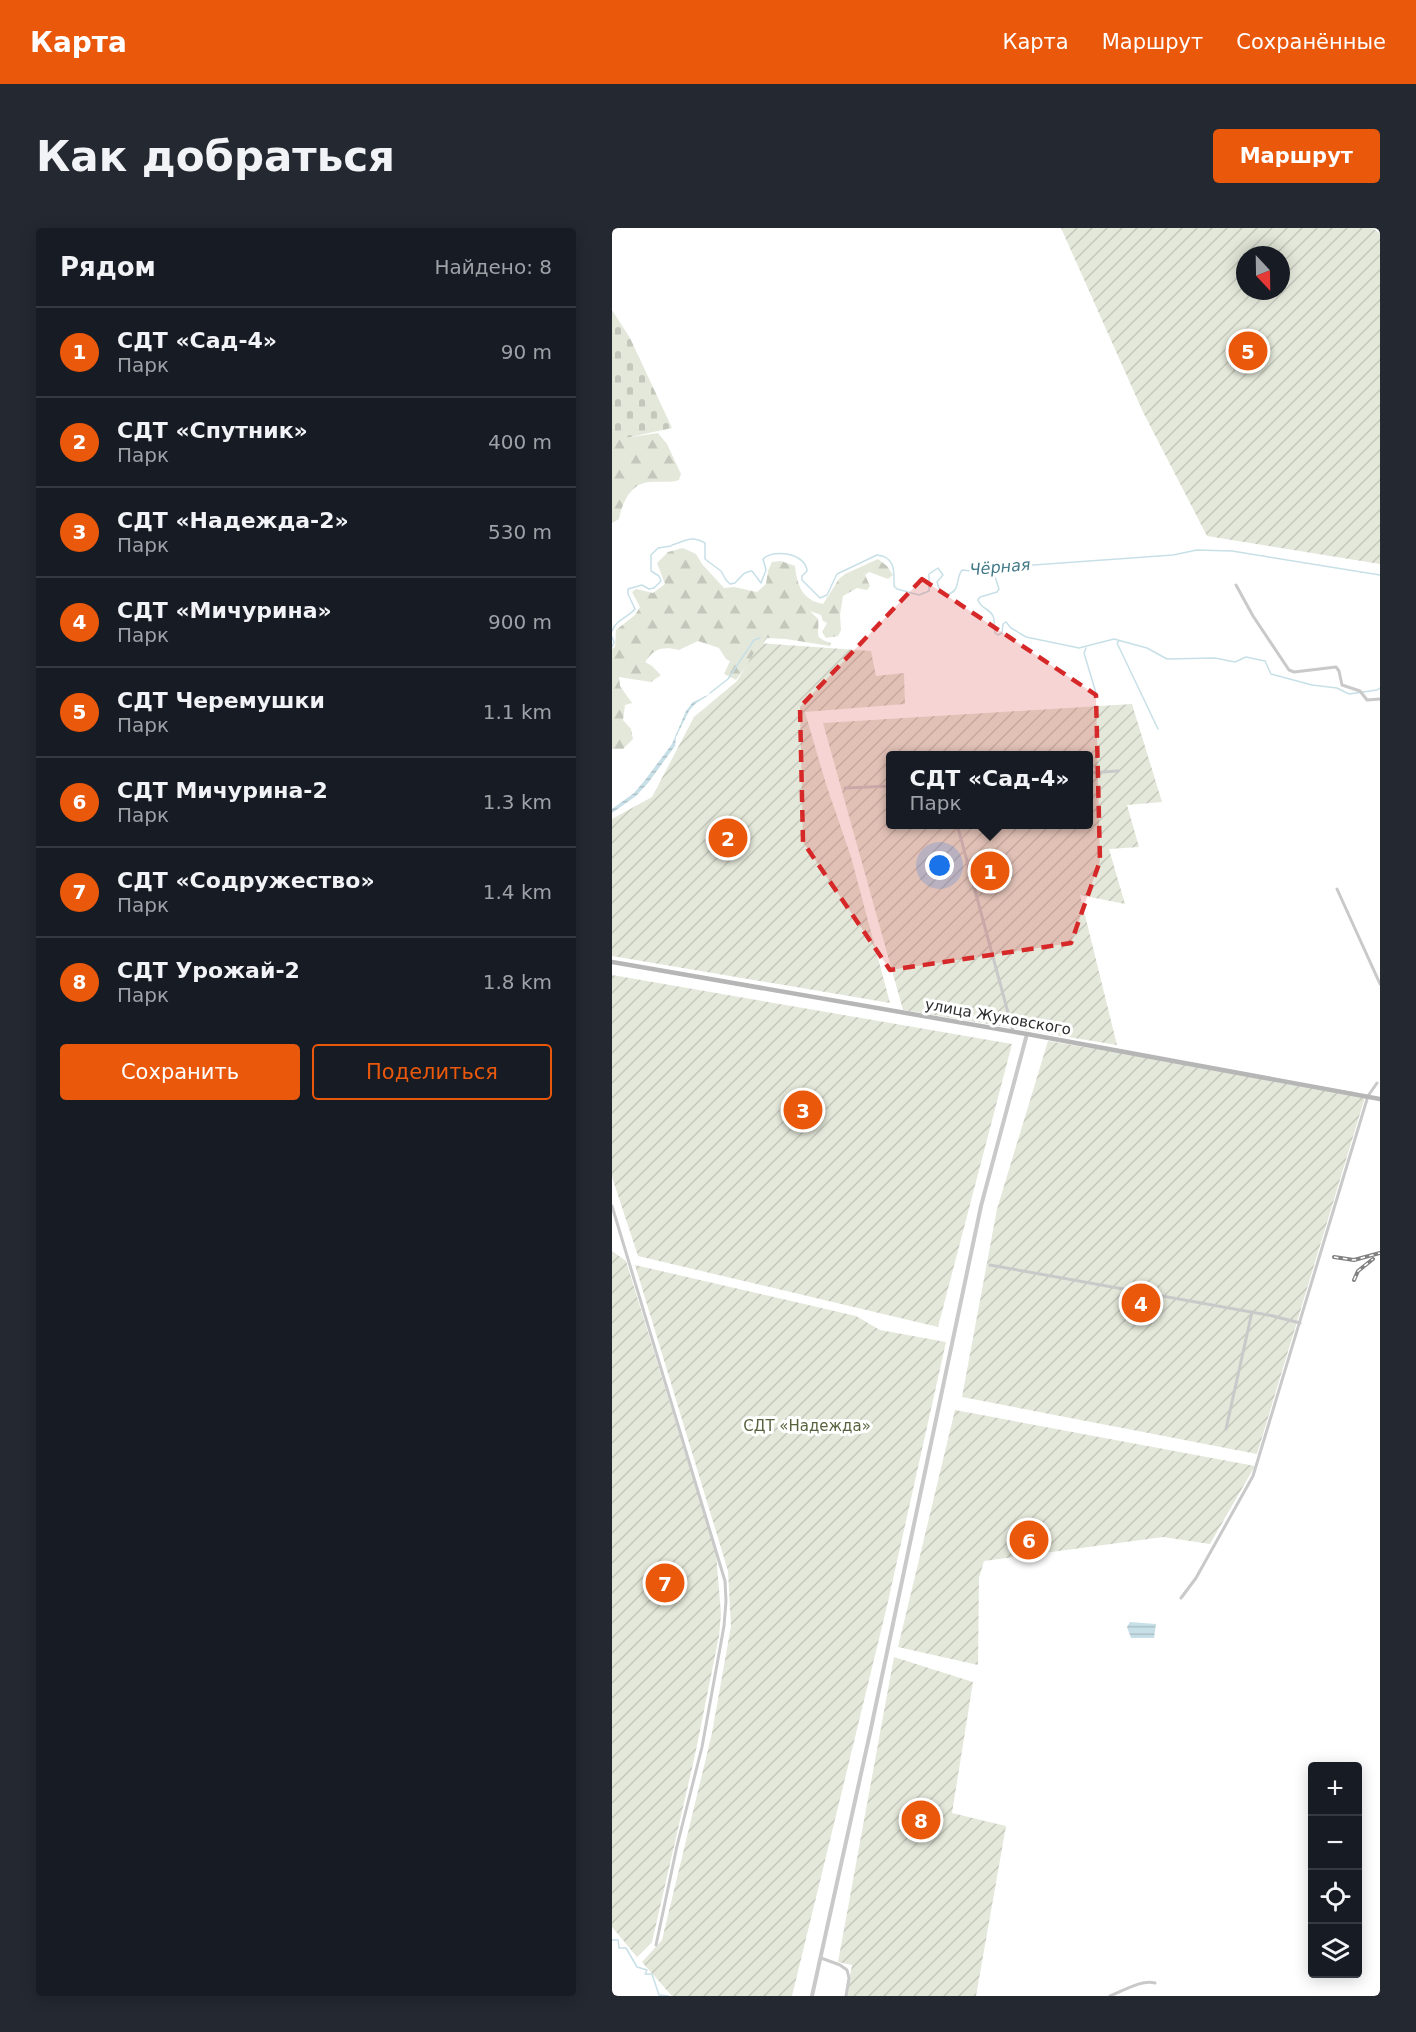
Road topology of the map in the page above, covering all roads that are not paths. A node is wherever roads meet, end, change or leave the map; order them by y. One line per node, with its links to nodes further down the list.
1 (1236, 585): 2 (street)
2 (1380, 699)
3 (1118, 771): 4 (street)
4 (1093, 773)
5 (886, 786): 6 (street)
6 (845, 788)
7 (958, 829): 12 (street)
8 (1338, 889): 10 (street)
9 (612, 962): 12 (main road, улица Жуковского)
10 (1378, 974): 11 (street)
11 (1380, 984)
12 (1013, 1032): 13 (main road, улица Жуковского)
13 (1027, 1034): 15 (main road, улица Жуковского); 24 (street)
14 (1377, 1083): 15 (street)
15 (1368, 1096): 16 (main road, улица Жуковского); 20 (street)
16 (1380, 1099)
17 (612, 1206): 23 (street)
18 (990, 1265): 19 (street)
19 (1252, 1312): 20 (street); 21 (street)
20 (1300, 1323): 22 (street)
21 (1227, 1429)
22 (1181, 1598)
23 (656, 1945)
24 (821, 1959): 26 (street); 27 (street)
25 (1155, 1983): 28 (street)
26 (812, 1996)
27 (846, 1996)
28 (1110, 1996)

